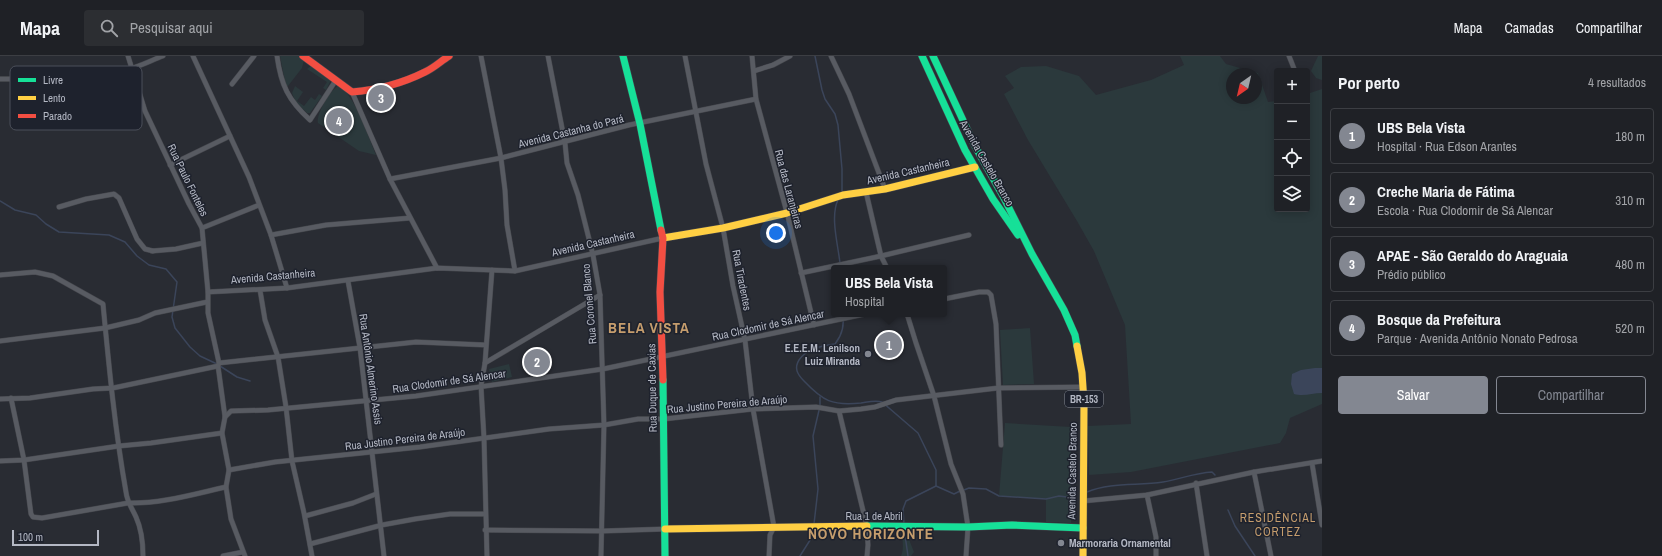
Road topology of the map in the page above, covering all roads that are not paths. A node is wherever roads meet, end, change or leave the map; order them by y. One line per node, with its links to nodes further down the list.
1 (128, 56): 18 (street, Rua Paulo Fonteles)
2 (163, 56): 19 (street)
3 (193, 56): 31 (street)
4 (254, 56): 25 (street)
5 (277, 56): 24 (street)
6 (302, 56): 24 (street)
7 (449, 56): 26 (street)
8 (481, 56): 33 (street)
9 (548, 56): 32 (street, Rua Coronel Blanco)
10 (623, 56): 30 (street, Rua Duque de Caxias)
11 (684, 56): 29 (street, Rua Tiradentes)
12 (752, 56): 21 (street, Rua das Laranjeiras)
13 (790, 56): 21 (street)
14 (831, 56): 37 (street)
15 (922, 56): 35 (street, Avenida Castelo Branco / BR-153)
16 (933, 56): 50 (street, Avenida Castelo Branco / BR-153)
17 (1289, 56): 20 (street)
18 (130, 66)
19 (138, 66)
20 (1294, 68)
21 (754, 70): 27 (street, Rua das Laranjeiras)
22 (0, 79): 23 (street)
23 (10, 79)
24 (336, 80): 26 (street)
25 (232, 84)
26 (352, 92): 36 (street)
27 (756, 99): 29 (street, Avenida Castanha do Pará); 41 (street, Rua das Laranjeiras)
28 (142, 102): 34 (street, Rua Paulo Fonteles)
29 (696, 112): 30 (street, Avenida Castanha do Pará); 44 (street, Rua Tiradentes)
30 (640, 124): 32 (street, Avenida Castanha do Pará); 47 (street, Rua Duque de Caxias)
31 (230, 136): 34 (street); 39 (street)
32 (565, 143): 33 (street, Avenida Castanha do Pará); 49 (street, Rua Coronel Blanco)
33 (501, 158): 36 (street, Avenida Castanha do Pará); 57 (street)
34 (170, 165): 43 (street, Rua Paulo Fonteles)
35 (975, 167): 37 (street, Avenida Castanheira); 50 (street, Avenida Castelo Branco / BR-153)
36 (390, 179): 42 (street)
37 (885, 189): 38 (street, Avenida Castanheira)
38 (866, 192): 41 (street, Avenida Castanheira); 51 (street)
39 (259, 204): 43 (street); 45 (street)
40 (59, 207): 48 (street)
41 (787, 213): 44 (street, Avenida Castanheira); 58 (street, Rua das Laranjeiras)
42 (410, 218): 45 (street); 55 (street)
43 (202, 228): 48 (street, Rua Paulo Fonteles)
44 (723, 228): 47 (street, Avenida Castanheira); 71 (street, Rua Tiradentes)
45 (270, 235): 61 (street)
46 (969, 235): 51 (street)
47 (663, 238): 49 (street, Avenida Castanheira); 75 (street, Rua Duque de Caxias)
48 (203, 243): 63 (street, Rua Paulo Fonteles)
49 (594, 254): 57 (street, Avenida Castanheira); 64 (street, Rua Coronel Blanco)
50 (1032, 254): 81 (street, Avenida Castelo Branco / BR-153)
51 (881, 256): 52 (street); 53 (street)
52 (842, 265)
53 (886, 265)
54 (831, 267): 58 (street)
55 (437, 268): 56 (street, Avenida Castanheira); 60 (street, Avenida Castanheira)
56 (492, 270): 57 (street, Avenida Castanheira); 73 (street)
57 (515, 271)
58 (801, 273): 69 (street, Rua das Laranjeiras)
59 (0, 275): 70 (street)
60 (348, 280): 61 (street, Avenida Castanheira); 74 (street, Rua Antônio Almerino Assis)
61 (286, 288): 62 (street, Avenida Castanheira)
62 (260, 290): 63 (street, Avenida Castanheira); 76 (street)
63 (208, 292): 66 (street, Rua Paulo Fonteles)
64 (600, 295): 77 (street); 79 (street, Rua Coronel Blanco)
65 (947, 298): 83 (street)
66 (207, 302): 70 (street); 78 (street, Rua Paulo Fonteles)
67 (846, 317): 69 (street, Rua Clodomir de Sá Alencar)
68 (909, 317): 84 (street)
69 (814, 325): 71 (street, Rua Clodomir de Sá Alencar)
70 (105, 328): 72 (street); 82 (street)
71 (745, 340): 75 (street, Rua Clodomir de Sá Alencar); 89 (street, Rua Tiradentes)
72 (0, 341)
73 (486, 345): 74 (street); 77 (street)
74 (360, 348): 76 (street); 87 (street, Rua Antônio Almerino Assis)
75 (663, 356): 79 (street, Rua Clodomir de Sá Alencar); 92 (street, Rua Duque de Caxias)
76 (278, 357): 78 (street); 88 (street)
77 (485, 363): 80 (street)
78 (219, 364): 82 (street); 91 (street, Rua Paulo Fonteles)
79 (603, 369): 80 (street, Rua Clodomir de Sá Alencar); 93 (street, Rua Coronel Blanco)
80 (481, 386): 87 (street, Rua Clodomir de Sá Alencar); 95 (street)
81 (1083, 387): 83 (street, Rua Justino Pereira de Araújo); 110 (street, Avenida Castelo Branco / BR-153)
82 (113, 388): 85 (street); 97 (street)
83 (998, 388): 84 (street, Rua Justino Pereira de Araújo); 96 (street)
84 (934, 396): 90 (street, Rua Justino Pereira de Araújo); 118 (street)
85 (11, 398): 86 (street); 99 (street)
86 (0, 399)
87 (367, 400): 88 (street, Rua Clodomir de Sá Alencar); 98 (street, Rua Antônio Almerino Assis)
88 (286, 407): 91 (street, Rua Clodomir de Sá Alencar); 101 (street)
89 (753, 409): 90 (street, Rua Justino Pereira de Araújo); 92 (street, Rua Justino Pereira de Araújo); 116 (street, Rua Tiradentes)
90 (839, 411): 117 (street)
91 (225, 417): 94 (street)
92 (664, 419): 93 (street, Rua Justino Pereira de Araújo); 120 (street, Rua Duque de Caxias)
93 (604, 425): 95 (street, Rua Justino Pereira de Araújo); 122 (street, Rua Coronel Blanco)
94 (222, 433): 97 (street); 104 (street)
95 (484, 438): 98 (street, Rua Justino Pereira de Araújo); 112 (street)
96 (1001, 445)
97 (119, 446): 99 (street); 111 (street)
98 (372, 452): 101 (street, Rua Justino Pereira de Araújo); 108 (street, Rua Antônio Almerino Assis)
99 (24, 460): 100 (street); 111 (street)
100 (0, 461)
101 (292, 461): 104 (street, Rua Justino Pereira de Araújo); 113 (street)
102 (1322, 461): 103 (street)
103 (1312, 463): 105 (street); 115 (street)
104 (229, 470): 107 (street)
105 (1254, 472): 106 (street); 138 (street)
106 (1196, 483): 109 (street); 137 (street)
107 (226, 487): 111 (street); 124 (street)
108 (376, 494): 113 (street); 114 (street, Rua Antônio Almerino Assis)
109 (1147, 495): 110 (street); 136 (street)
110 (1083, 501): 119 (street, Avenida Castelo Branco / BR-153)
111 (128, 503): 125 (street)
112 (485, 514): 114 (street); 121 (street)
113 (305, 516): 123 (street)
114 (382, 525): 123 (street); 128 (street, Rua Antônio Almerino Assis)
115 (1322, 526)
116 (774, 527): 117 (street, Rua 1 de Abril); 120 (street, Rua 1 de Abril); 132 (street, Rua Tiradentes)
117 (867, 527): 118 (street, Rua 1 de Abril); 133 (street)
118 (968, 527): 119 (street, Rua 1 de Abril); 134 (street)
119 (1083, 528): 135 (street, Avenida Castelo Branco / BR-153)
120 (665, 529): 122 (street); 131 (street, Rua Duque de Caxias)
121 (485, 530): 122 (street); 129 (street)
122 (603, 531): 130 (street, Rua Coronel Blanco)
123 (310, 544): 127 (street)
124 (244, 554): 126 (street)
125 (143, 556)
126 (223, 556)
127 (312, 556)
128 (384, 556)
129 (487, 556)
130 (601, 556)
131 (665, 556)
132 (769, 556)
133 (867, 556)
134 (966, 556)
135 (1082, 556)
136 (1156, 556)
137 (1207, 556)
138 (1271, 556)

